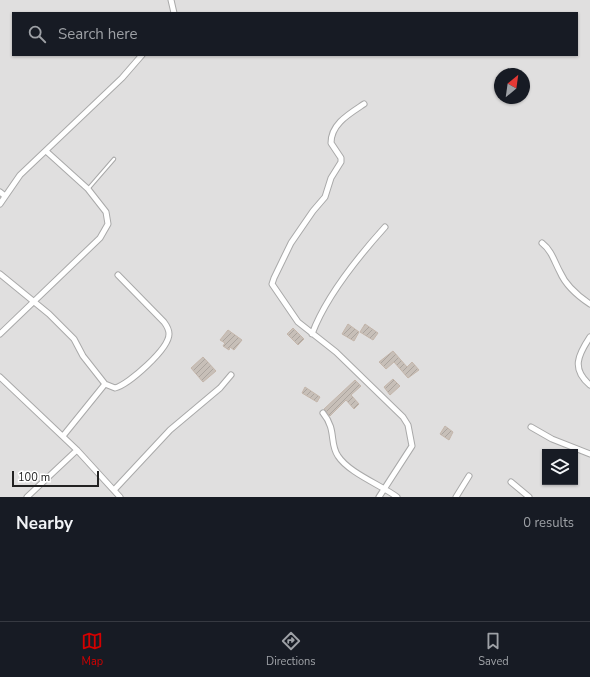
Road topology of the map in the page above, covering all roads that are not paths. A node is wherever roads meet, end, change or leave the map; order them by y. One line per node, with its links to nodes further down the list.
1 (170, 0): 2 (street)
2 (174, 12)
3 (141, 56): 5 (street)
4 (364, 104): 18 (street)
5 (46, 151): 7 (street); 9 (street)
6 (114, 159): 7 (lane)
7 (88, 189): 15 (street)
8 (0, 192): 9 (street)
9 (5, 196): 10 (street)
10 (0, 204)
11 (385, 227): 18 (street)
12 (542, 243): 16 (street)
13 (0, 274): 15 (street)
14 (118, 275): 22 (street)
15 (32, 302): 17 (street); 22 (street)
16 (590, 304)
17 (0, 334)
18 (312, 334): 31 (street)
19 (590, 337): 23 (street)
20 (231, 376): 32 (street)
21 (0, 377): 26 (street)
22 (105, 384): 26 (street)
23 (590, 385)
24 (322, 413): 31 (street)
25 (531, 426): 28 (street)
26 (63, 436): 27 (street)
27 (77, 450): 32 (street); 33 (street)
28 (590, 454)
29 (469, 476): 37 (street)
30 (511, 482): 38 (street)
31 (385, 488): 35 (street); 36 (street)
32 (114, 490): 34 (street)
33 (27, 497)
34 (120, 497)
35 (379, 497)
36 (397, 497)
37 (456, 497)
38 (529, 497)

